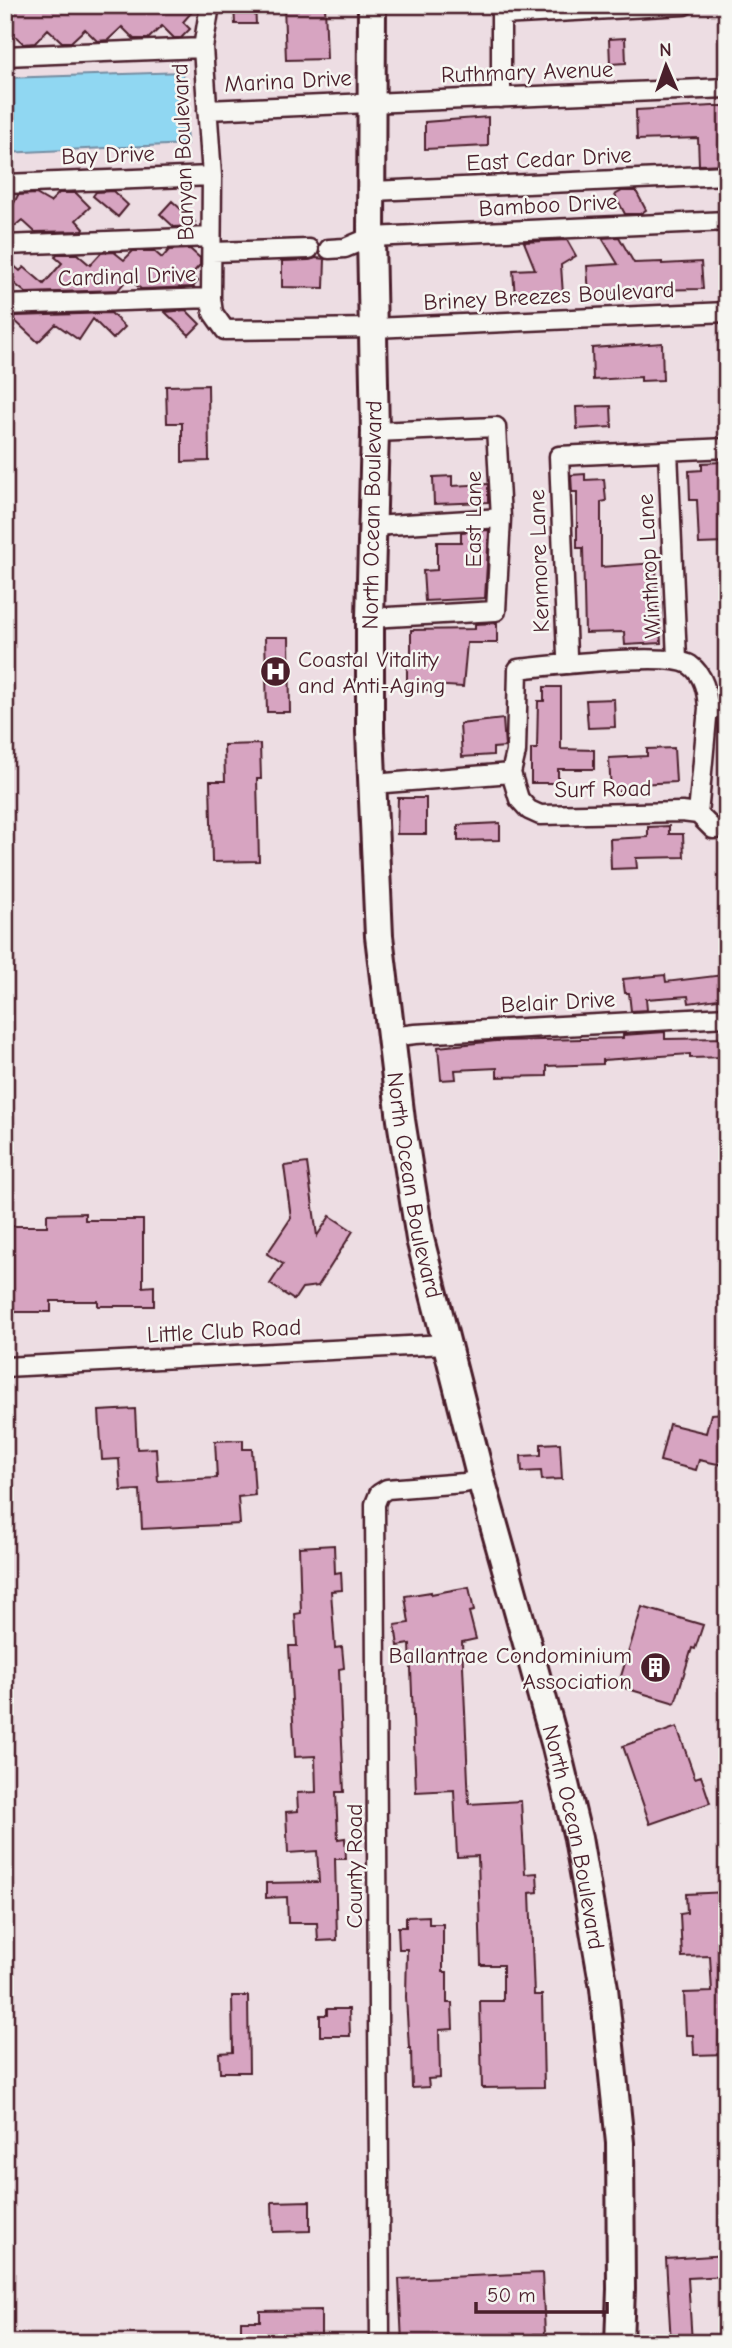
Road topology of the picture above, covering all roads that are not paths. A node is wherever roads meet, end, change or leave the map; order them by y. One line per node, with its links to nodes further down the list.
1 (209, 5): 4 (street, Banyan Boulevard)
2 (372, 5): 8 (main road, North Ocean Boulevard)
3 (684, 5): 7 (street)
4 (203, 48): 5 (street); 9 (street, Banyan Boulevard)
5 (5, 56)
6 (727, 88): 7 (street, Ruthmary Avenue)
7 (500, 98): 8 (street, Ruthmary Avenue)
8 (372, 102): 9 (street, Marina Drive); 13 (main road, North Ocean Boulevard)
9 (207, 110): 11 (street, Banyan Boulevard)
10 (727, 175): 13 (street, East Cedar Drive)
11 (212, 176): 12 (street, Bay Drive); 16 (street, Banyan Boulevard)
12 (5, 184)
13 (373, 191): 15 (main road, North Ocean Boulevard)
14 (727, 221): 15 (street, Bamboo Drive)
15 (371, 237): 19 (street, Bamboo Drive); 23 (main road, North Ocean Boulevard)
16 (211, 244): 17 (street); 18 (street); 20 (street, Banyan Boulevard)
17 (5, 245)
18 (309, 249)
19 (329, 249)
20 (211, 298): 21 (street, Cardinal Drive); 23 (street, Cardinal Drive)
21 (5, 305)
22 (727, 312): 23 (street, Briney Breezes Boulevard)
23 (364, 328): 24 (main road, North Ocean Boulevard)
24 (375, 432): 27 (street, East Lane); 28 (main road, North Ocean Boulevard)
25 (727, 448): 26 (street)
26 (668, 451): 30 (street, Winthrop Lane); 31 (street, Kenmore Lane)
27 (501, 519): 28 (street); 29 (street, East Lane)
28 (373, 526): 29 (main road, North Ocean Boulevard)
29 (370, 618): 35 (main road, North Ocean Boulevard)
30 (677, 659): 31 (street); 32 (street, Winthrop Lane)
31 (569, 664): 34 (street)
32 (708, 708): 33 (street); 36 (street)
33 (727, 708)
34 (511, 774): 35 (street); 36 (street, Surf Road)
35 (373, 784): 39 (main road, North Ocean Boulevard)
36 (698, 814): 37 (street, Surf Road)
37 (727, 828)
38 (727, 1017): 39 (street, Belair Drive)
39 (391, 1037): 40 (main road, North Ocean Boulevard)
40 (445, 1344): 41 (street, Little Club Road); 42 (main road, North Ocean Boulevard)
41 (5, 1367)
42 (481, 1479): 43 (street, County Road); 44 (main road, North Ocean Boulevard)
43 (380, 2343)
44 (619, 2343)

